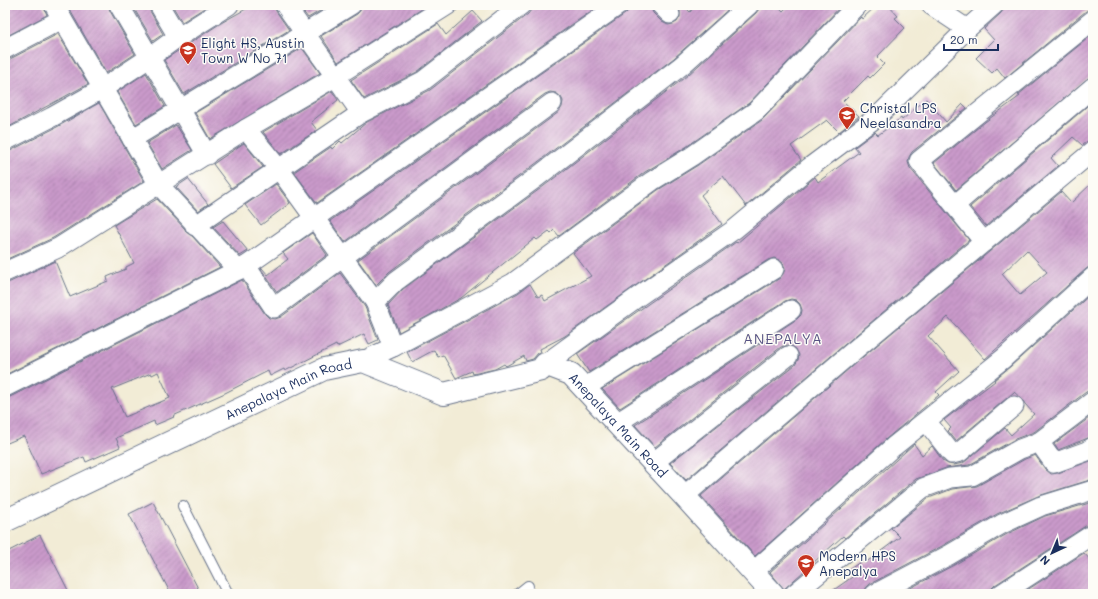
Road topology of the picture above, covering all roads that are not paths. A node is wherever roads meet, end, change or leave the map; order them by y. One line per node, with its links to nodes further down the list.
1 (119, 5): 19 (street)
2 (158, 5): 17 (street)
3 (285, 5): 16 (street)
4 (351, 5): 16 (street)
5 (448, 5): 20 (street)
6 (521, 5): 25 (street)
7 (619, 5): 34 (street)
8 (750, 5): 42 (street)
9 (857, 5): 44 (street)
10 (931, 5): 15 (street)
11 (994, 5): 15 (street)
12 (219, 7): 17 (street)
13 (58, 12): 18 (street); 22 (street)
14 (1093, 20): 33 (street)
15 (968, 28): 47 (street)
16 (305, 33): 20 (street); 24 (street)
17 (178, 37): 19 (street)
18 (5, 49)
19 (150, 58): 22 (street); 24 (street)
20 (335, 76): 25 (street); 26 (street)
21 (1093, 87): 33 (street)
22 (102, 89): 27 (street); 28 (street)
23 (552, 103): 37 (street)
24 (180, 109): 27 (street); 30 (street)
25 (361, 113): 31 (street)
26 (246, 129): 30 (street); 31 (street)
27 (132, 139): 32 (street)
28 (5, 141)
29 (1093, 151): 36 (street)
30 (207, 155): 32 (street)
31 (279, 169): 34 (street); 35 (street)
32 (159, 185): 35 (street); 40 (street)
33 (955, 205): 36 (street)
34 (315, 219): 37 (street); 38 (street)
35 (196, 226): 38 (street)
36 (984, 242): 58 (street)
37 (342, 257): 38 (street); 42 (street)
38 (242, 268): 48 (street)
39 (774, 269): 49 (street)
40 (5, 272)
41 (1093, 277): 52 (street)
42 (375, 302): 44 (street)
43 (790, 310): 53 (street)
44 (393, 347): 46 (street)
45 (788, 356): 56 (street)
46 (363, 361): 47 (street, Anepalaya Main Road); 60 (street, Anepalaya Main Road)
47 (544, 364): 49 (street, Anepalaya Main Road)
48 (5, 387)
49 (584, 388): 53 (street, Anepalaya Main Road)
50 (1093, 401): 54 (street)
51 (1014, 406): 52 (street)
52 (926, 421): 62 (street)
53 (617, 423): 56 (street, Anepalaya Main Road)
54 (1040, 442): 55 (street); 67 (street)
55 (1093, 447)
56 (654, 462): 58 (street, Anepalaya Main Road)
57 (1093, 490): 68 (street)
58 (684, 496): 62 (street, Anepalaya Main Road)
59 (183, 506): 64 (lane)
60 (5, 521)
61 (1093, 534): 69 (street)
62 (753, 572): 66 (street, Anepalaya Main Road)
63 (528, 586): 65 (lane)
64 (228, 594)
65 (518, 594)
66 (773, 594)
67 (794, 594)
68 (874, 594)
69 (1001, 594)

